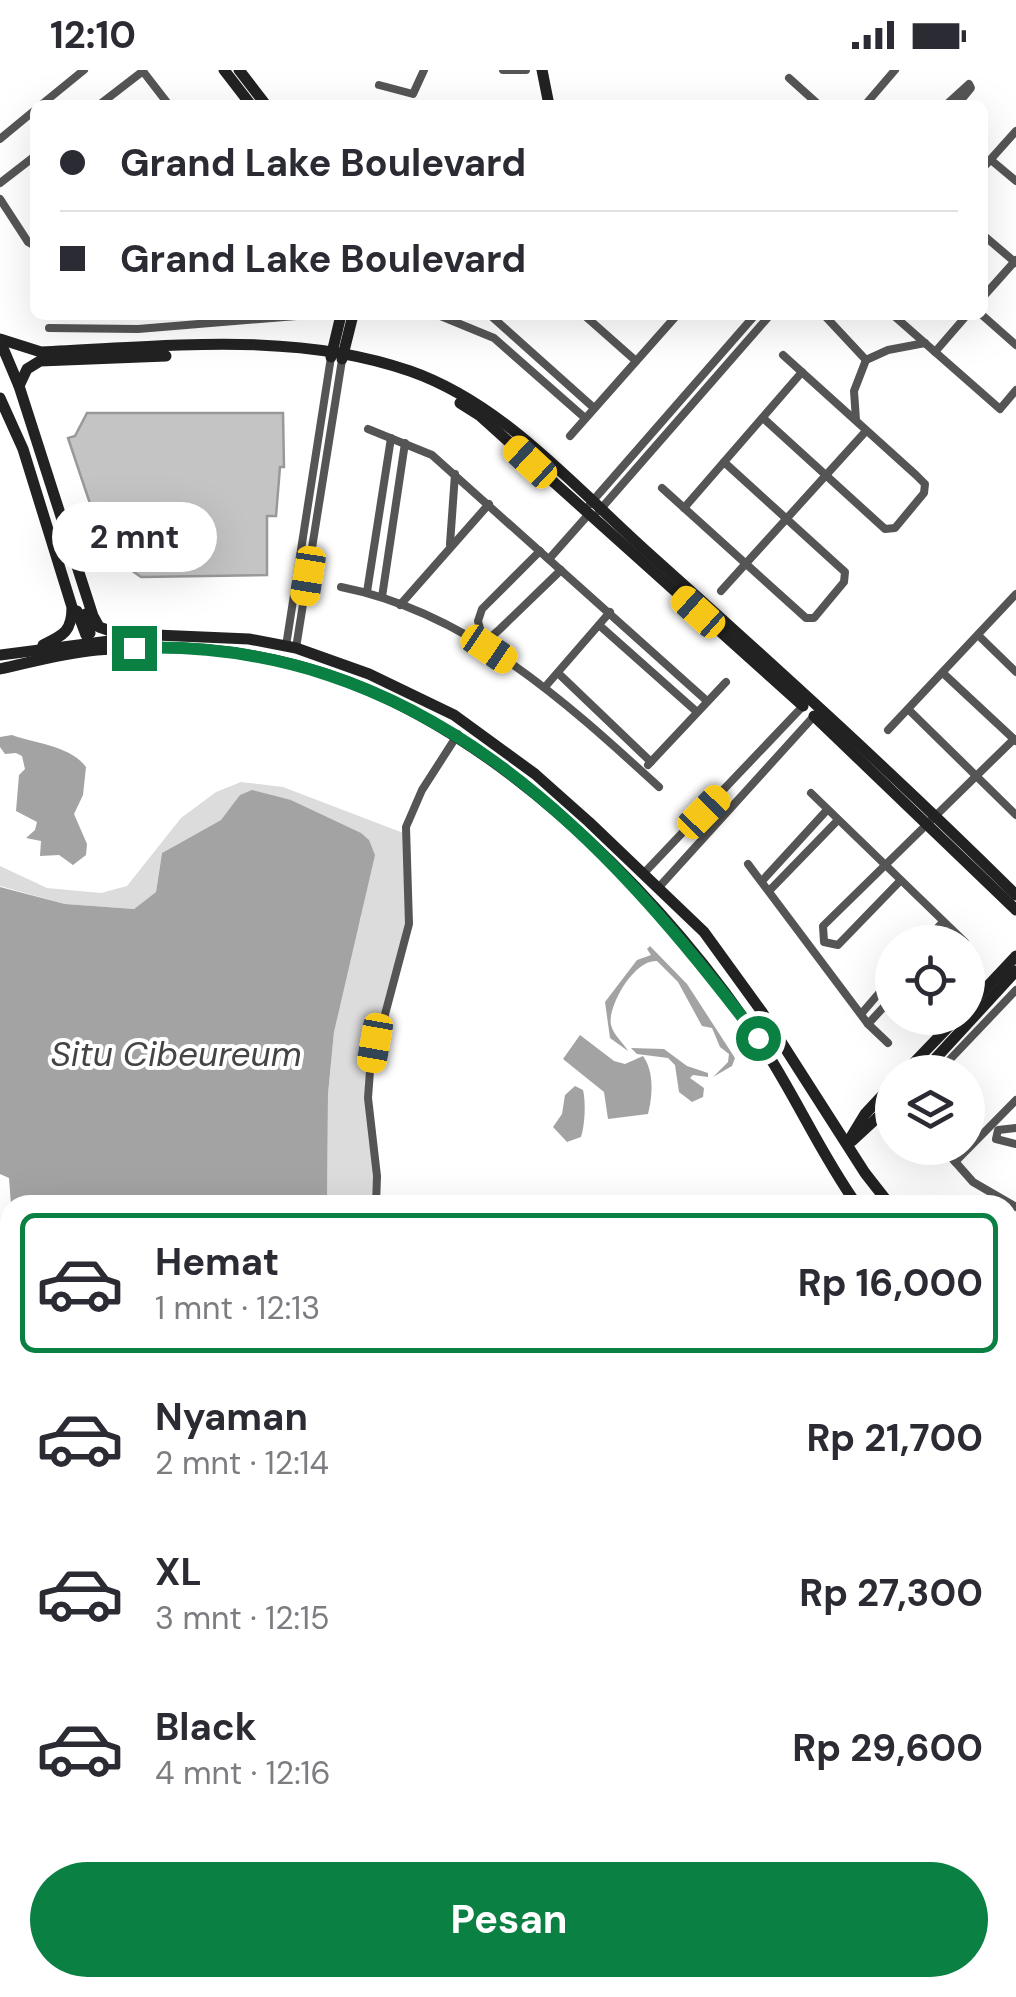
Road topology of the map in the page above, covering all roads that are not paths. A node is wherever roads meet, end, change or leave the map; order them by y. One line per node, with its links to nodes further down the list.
1 (84, 70): 12 (street)
2 (143, 70): 13 (street); 14 (street)
3 (224, 70): 15 (street)
4 (238, 70): 16 (street)
5 (424, 70): 11 (street)
6 (503, 70): 7 (street)
7 (526, 70)
8 (542, 70): 17 (street)
9 (895, 70): 19 (street)
10 (789, 78): 18 (street)
11 (379, 85)
12 (48, 100)
13 (105, 100)
14 (165, 100)
15 (248, 100)
16 (262, 100)
17 (549, 100)
18 (813, 100)
19 (869, 100)
20 (951, 100): 21 (street)
21 (960, 100)
22 (30, 114): 24 (street)
23 (1016, 131): 26 (street)
24 (0, 139)
25 (30, 160): 29 (street)
26 (991, 160): 27 (street); 28 (street)
27 (988, 163)
28 (1016, 181)
29 (0, 183)
30 (0, 198): 32 (street)
31 (988, 239): 33 (street)
32 (30, 243)
33 (1016, 262): 34 (street)
34 (988, 292)
35 (137, 320): 50 (street)
36 (243, 320): 50 (street)
37 (339, 320): 55 (street)
38 (349, 320): 55 (street)
39 (449, 320): 64 (street)
40 (496, 320): 63 (street)
41 (590, 320): 57 (street)
42 (671, 320): 57 (street)
43 (752, 320): 73 (street)
44 (766, 320): 76 (street)
45 (829, 320): 58 (street)
46 (899, 320): 52 (street)
47 (964, 320): 54 (street)
48 (988, 320): 53 (street)
49 (49, 328): 50 (street)
50 (138, 328)
51 (0, 340): 55 (street); 60 (street)
52 (925, 344): 54 (street); 58 (street)
53 (1016, 345)
54 (935, 352): 61 (street)
55 (329, 354): 60 (street); 80 (street); 99 (street)
56 (783, 355): 59 (street)
57 (636, 360): 63 (street)
58 (866, 360): 66 (street)
59 (802, 372): 65 (street); 66 (street)
60 (19, 386): 82 (street)
61 (1016, 390)
62 (0, 398): 88 (street)
63 (594, 408): 64 (street)
64 (585, 418): 69 (street)
65 (762, 418): 72 (street); 75 (street)
66 (856, 420): 68 (street)
67 (368, 429): 70 (street)
68 (866, 431): 75 (street); 75 (street)
69 (570, 436)
70 (391, 438): 71 (street); 91 (street)
71 (405, 443): 74 (street); 93 (street)
72 (724, 462): 79 (street); 81 (street)
73 (618, 471): 76 (street); 80 (street)
74 (455, 474): 78 (street); 83 (street)
75 (826, 474): 81 (street)
76 (626, 479): 80 (street)
77 (662, 488): 79 (street)
78 (489, 504): 83 (street); 84 (street)
79 (684, 508): 86 (street)
80 (591, 511): 85 (street); 109 (street)
81 (786, 520): 86 (street); 86 (street)
82 (66, 532): 88 (street); 98 (street)
83 (450, 544): 94 (street)
84 (540, 552): 85 (street); 87 (street)
85 (548, 559): 87 (street)
86 (743, 564): 90 (street)
87 (561, 570): 95 (street)
88 (64, 577): 100 (street)
89 (341, 587): 91 (street)
90 (721, 591)
91 (367, 592): 93 (street)
92 (1016, 595): 97 (street)
93 (382, 597): 94 (street)
94 (400, 605): 107 (street)
95 (610, 612): 96 (street); 108 (street)
96 (599, 625): 104 (street); 111 (street)
97 (978, 635): 103 (street); 105 (street)
98 (136, 637): 99 (street); 100 (street)
99 (291, 647): 125 (street)
100 (29, 650): 101 (street)
101 (0, 655)
102 (0, 669): 114 (street)
103 (1016, 672)
104 (558, 673): 107 (street); 116 (street)
105 (944, 674): 110 (street); 115 (street)
106 (726, 682): 108 (street)
107 (545, 687): 117 (street)
108 (707, 701): 111 (street)
109 (806, 702): 112 (street); 129 (street)
110 (909, 710): 113 (street); 118 (street)
111 (697, 712): 116 (street)
112 (818, 712): 123 (street); 132 (street)
113 (888, 730)
114 (458, 734): 128 (street); 163 (street)
115 (1015, 740): 118 (street)
116 (652, 762): 117 (street)
117 (642, 772): 119 (street)
118 (975, 776): 122 (street); 123 (street)
119 (659, 787)
120 (811, 794): 121 (street)
121 (827, 810): 124 (street); 130 (street)
122 (1016, 815)
123 (931, 818): 127 (street); 134 (street); 136 (street)
124 (838, 820): 127 (street); 133 (street)
125 (629, 858): 128 (street); 129 (street)
126 (748, 864): 130 (street)
127 (882, 864): 131 (street); 131 (street)
128 (619, 869): 137 (street)
129 (645, 872): 132 (street)
130 (762, 881): 133 (street)
131 (900, 881): 138 (street)
132 (660, 886): 135 (street)
133 (770, 890): 146 (street)
134 (1016, 895)
135 (678, 906): 137 (street); 159 (street)
136 (1016, 910)
137 (664, 920): 161 (street)
138 (943, 922): 139 (street); 140 (street)
139 (940, 925)
140 (946, 925)
141 (1016, 956): 143 (street)
142 (1016, 971): 152 (street)
143 (985, 988)
144 (1016, 990): 153 (street)
145 (875, 998): 146 (street)
146 (862, 1013): 148 (street)
147 (875, 1016): 148 (street)
148 (868, 1024): 150 (street)
149 (940, 1035): 151 (street)
150 (888, 1043)
151 (921, 1055)
152 (939, 1055)
153 (954, 1055)
154 (1016, 1100): 158 (street)
155 (875, 1103): 159 (street)
156 (875, 1121): 159 (street)
157 (1016, 1128): 160 (street)
158 (985, 1132)
159 (848, 1142): 161 (street); 165 (street)
160 (1016, 1144)
161 (826, 1158): 164 (street)
162 (958, 1165): 166 (street)
163 (376, 1195)
164 (851, 1195)
165 (882, 1195)
166 (996, 1195)

